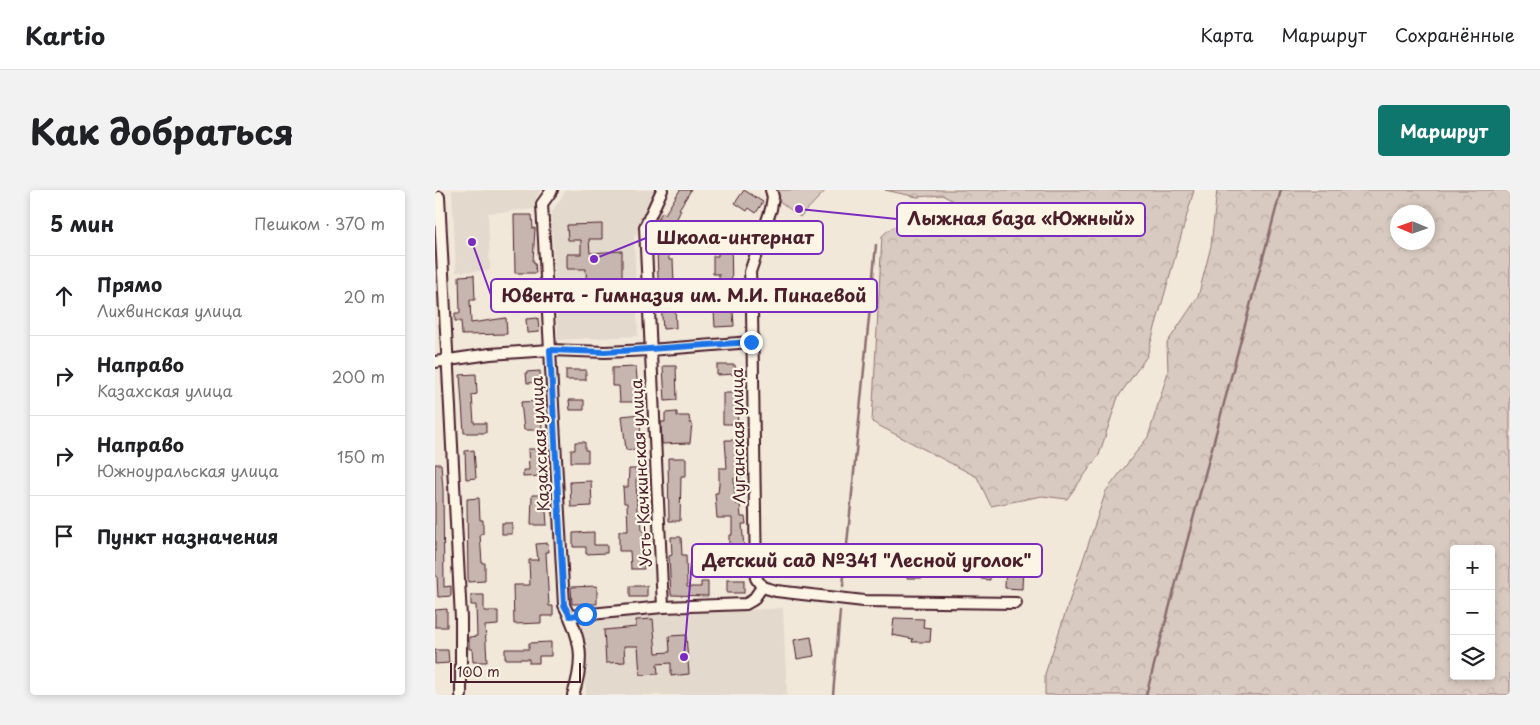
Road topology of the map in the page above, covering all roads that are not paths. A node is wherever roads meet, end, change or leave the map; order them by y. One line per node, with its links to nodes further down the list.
1 (551, 190): 6 (street, Казахская улица)
2 (662, 190): 7 (street, Усть-Качкинская улица)
3 (772, 193): 5 (street, Луганская улица)
4 (439, 197): 8 (street)
5 (751, 342): 7 (street); 10 (street, Луганская улица)
6 (550, 350): 7 (street); 8 (street); 13 (street, Казахская улица)
7 (650, 350): 12 (street, Усть-Качкинская улица)
8 (447, 360): 9 (street); 14 (street)
9 (435, 362)
10 (762, 587): 11 (street); 12 (street)
11 (1016, 603)
12 (663, 607): 13 (street)
13 (570, 616): 15 (street, Казахская улица)
14 (461, 695)
15 (573, 695)

